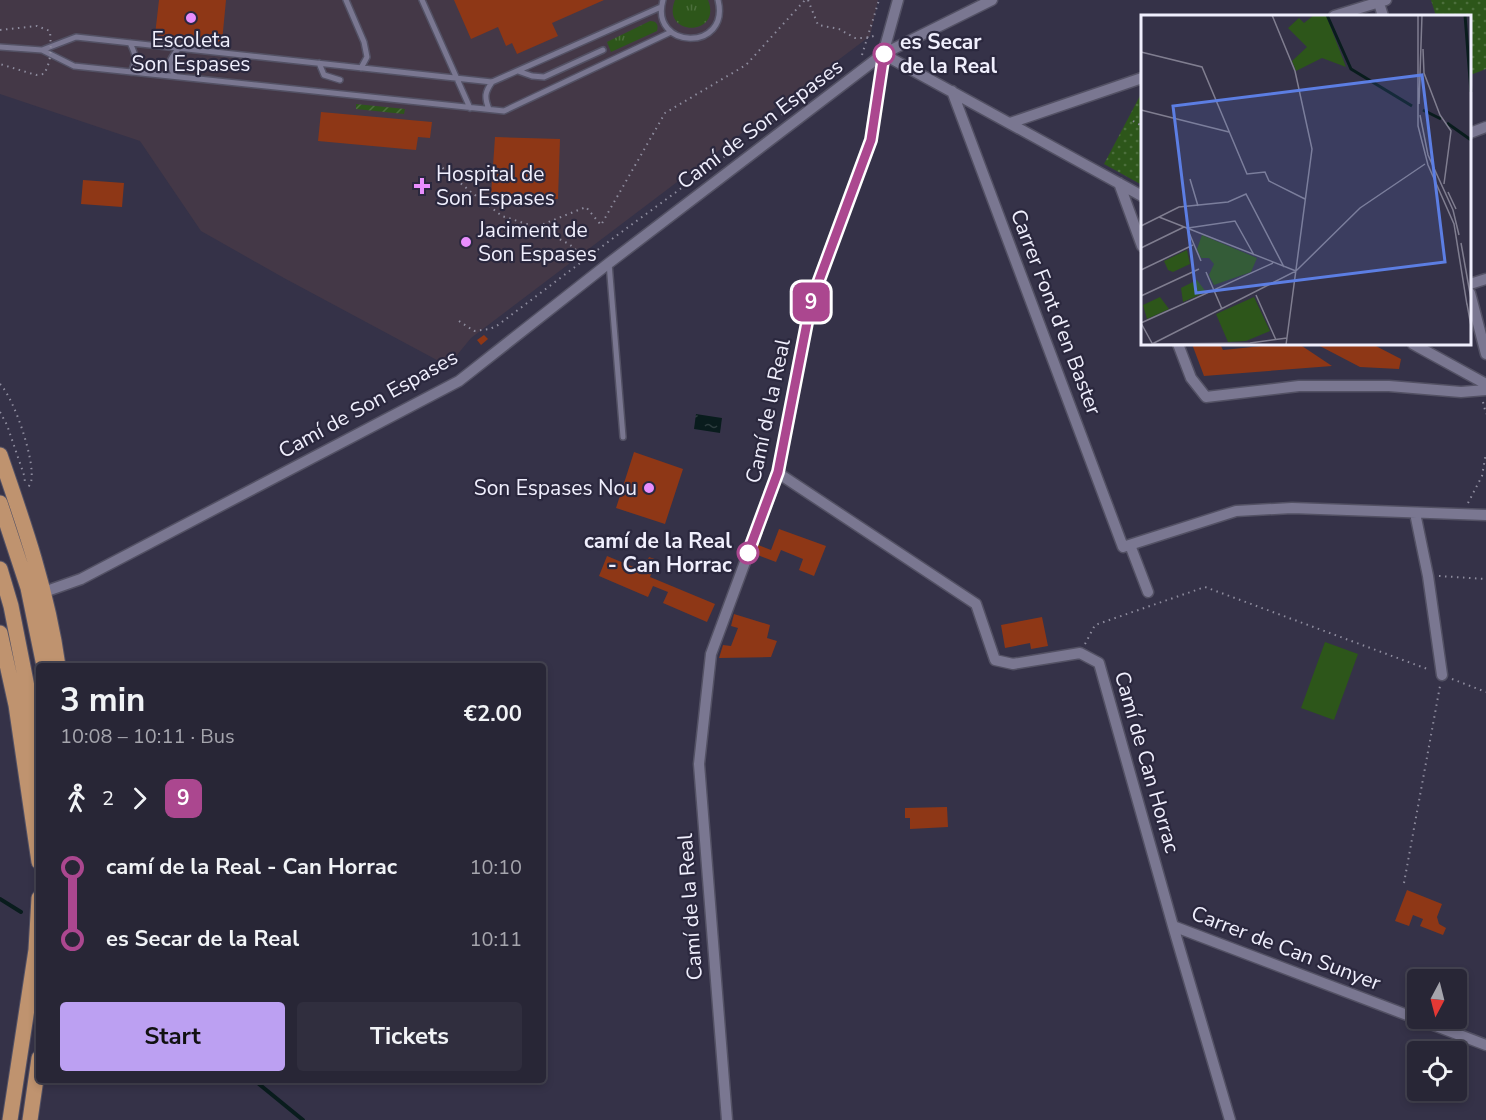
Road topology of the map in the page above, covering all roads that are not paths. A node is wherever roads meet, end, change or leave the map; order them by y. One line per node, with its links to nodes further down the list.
1 (346, 0): 17 (lane)
2 (422, 0): 21 (lane)
3 (718, 0): 9 (lane)
4 (898, 0): 15 (street, Camí de la Real)
5 (993, 0): 15 (street, Camí de Son Espases)
6 (1381, 1): 8 (street)
7 (661, 3): 9 (lane); 18 (lane)
8 (1337, 15)
9 (671, 32): 27 (lane)
10 (130, 43): 12 (lane); 13 (lane); 19 (lane)
11 (0, 47): 13 (lane)
12 (179, 48): 16 (lane); 20 (lane)
13 (42, 50): 19 (lane)
14 (603, 50): 18 (lane)
15 (884, 54): 25 (street); 34 (street, Camí de Son Espases); 45 (street, Camí de la Real)
16 (319, 63): 17 (lane); 23 (lane)
17 (361, 68): 21 (lane)
18 (518, 71): 24 (lane)
19 (131, 72): 20 (lane)
20 (176, 76): 26 (lane)
21 (457, 78): 24 (lane); 26 (lane)
22 (1141, 79): 28 (street)
23 (340, 80)
24 (492, 81): 27 (lane)
25 (952, 91): 28 (street); 49 (street, Carrer Font d'en Baster)
26 (470, 108): 27 (lane)
27 (489, 109)
28 (1010, 123): 31 (street)
29 (1486, 128): 30 (street)
30 (1471, 133)
31 (1119, 183): 32 (street); 33 (street)
32 (1141, 195)
33 (1141, 241)
34 (605, 266): 43 (lane); 51 (street, Camí de Son Espases)
35 (1486, 279): 36 (street)
36 (1471, 284)
37 (1471, 297): 40 (street)
38 (1178, 345): 42 (street)
39 (1415, 345): 41 (street)
40 (1486, 354)
41 (1486, 384)
42 (1486, 390)
43 (623, 437)
44 (0, 455): 51 (main road)
45 (778, 472): 59 (street, Camí de Can Horrac); 65 (street, Camí de la Real)
46 (0, 503): 54 (main road)
47 (1415, 513): 48 (street); 49 (street); 56 (street)
48 (1486, 515)
49 (1127, 546): 52 (street, Carrer Font d'en Baster)
50 (0, 569): 57 (main road)
51 (44, 592): 55 (main road)
52 (1148, 592)
53 (0, 633): 58 (main road)
54 (43, 663)
55 (58, 663)
56 (1442, 675)
57 (36, 752)
58 (36, 842)
59 (1173, 926): 61 (street, Carrer de Can Sunyer); 66 (street, Camí de Can Horrac)
60 (36, 950): 63 (main road)
61 (1486, 1046)
62 (36, 1079): 64 (main road)
63 (9, 1120)
64 (30, 1120)
65 (727, 1120)
66 (1230, 1120)

